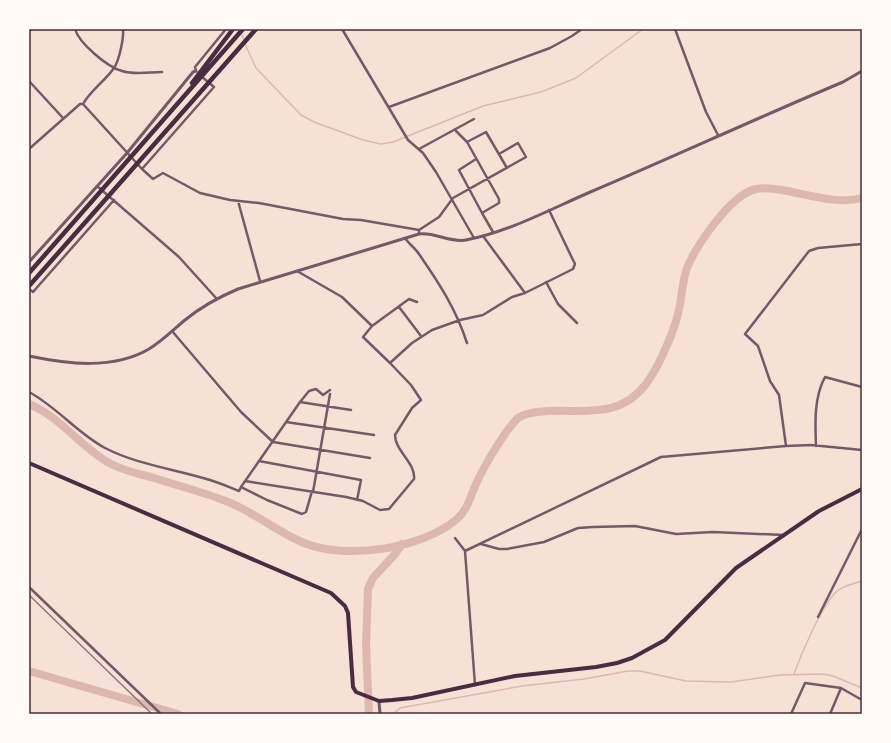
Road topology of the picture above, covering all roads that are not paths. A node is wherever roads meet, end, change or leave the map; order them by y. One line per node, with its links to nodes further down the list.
1 (32, 29): 11 (street)
2 (75, 29): 12 (street)
3 (123, 29): 12 (street)
4 (226, 29): 14 (street)
5 (233, 29): 18 (highway)
6 (243, 29): 18 (highway)
7 (256, 29): 51 (highway)
8 (342, 29): 19 (street)
9 (582, 29): 19 (street)
10 (674, 29): 23 (street)
11 (29, 31)
12 (114, 68): 15 (street); 17 (street)
13 (862, 70): 23 (street)
14 (196, 71): 27 (street); 31 (street)
15 (162, 72)
16 (29, 82): 20 (street)
17 (83, 104): 20 (street); 27 (street)
18 (174, 107): 48 (highway)
19 (389, 107): 26 (street)
20 (63, 118): 25 (street)
21 (474, 120): 22 (street)
22 (456, 131): 24 (street); 26 (street)
23 (718, 135): 38 (street)
24 (467, 142): 28 (street); 29 (street)
25 (29, 150)
26 (419, 150): 35 (street)
27 (127, 153): 31 (street); 33 (street)
28 (499, 154): 30 (street); 30 (street)
29 (476, 159): 32 (street); 34 (street)
30 (507, 168): 32 (street)
31 (142, 169): 37 (street)
32 (487, 178): 34 (street); 39 (street)
33 (97, 186): 36 (street); 46 (street)
34 (470, 190): 35 (street); 39 (street)
35 (453, 198): 40 (street); 44 (street)
36 (114, 200): 52 (street); 54 (street)
37 (238, 201): 40 (street); 49 (street)
38 (549, 210): 41 (street); 50 (street)
39 (482, 213): 41 (street)
40 (419, 232): 43 (street); 44 (street)
41 (493, 232): 42 (street)
42 (483, 235): 44 (street); 53 (street)
43 (405, 238): 47 (street); 57 (street)
44 (474, 238)
45 (862, 244): 76 (street)
46 (29, 262)
47 (296, 271): 49 (street); 59 (street)
48 (29, 273)
49 (260, 282): 54 (street)
50 (546, 282): 53 (street); 58 (street)
51 (29, 286)
52 (29, 289)
53 (525, 293): 57 (street)
54 (216, 298): 60 (street)
55 (416, 302): 56 (street)
56 (399, 307): 59 (street); 61 (street)
57 (460, 320): 61 (street); 62 (street)
58 (577, 323)
59 (372, 326): 64 (street)
60 (172, 331): 63 (street); 75 (street)
61 (421, 336): 64 (street)
62 (467, 343)
63 (29, 356)
64 (390, 363): 88 (street)
65 (862, 387): 77 (street)
66 (330, 390): 69 (street)
67 (29, 392): 85 (street)
68 (330, 394): 70 (street)
69 (300, 402): 70 (street); 72 (street)
70 (328, 406): 71 (street); 73 (street)
71 (351, 410)
72 (286, 422): 73 (street); 75 (street)
73 (324, 428): 74 (street); 78 (street)
74 (374, 435)
75 (273, 442): 78 (street); 81 (street)
76 (786, 446): 77 (street); 92 (street)
77 (816, 446): 79 (street)
78 (320, 450): 80 (street); 83 (street)
79 (862, 450)
80 (370, 458)
81 (259, 461): 83 (street); 84 (street)
82 (29, 463): 98 (main road)
83 (317, 472): 87 (street); 88 (street)
84 (245, 481): 85 (street); 87 (street)
85 (241, 487): 87 (street)
86 (862, 489): 90 (main road)
87 (312, 492): 88 (street)
88 (357, 500)
89 (862, 529): 95 (street)
90 (784, 535): 92 (street); 96 (main road)
91 (455, 538): 93 (street)
92 (481, 544): 93 (street)
93 (465, 551): 96 (street)
94 (29, 588): 100 (street)
95 (818, 617)
96 (475, 685): 98 (main road)
97 (841, 688): 99 (street); 102 (street); 103 (street)
98 (377, 700): 101 (street)
99 (862, 700)
100 (162, 714)
101 (380, 714)
102 (791, 714)
103 (830, 714)

